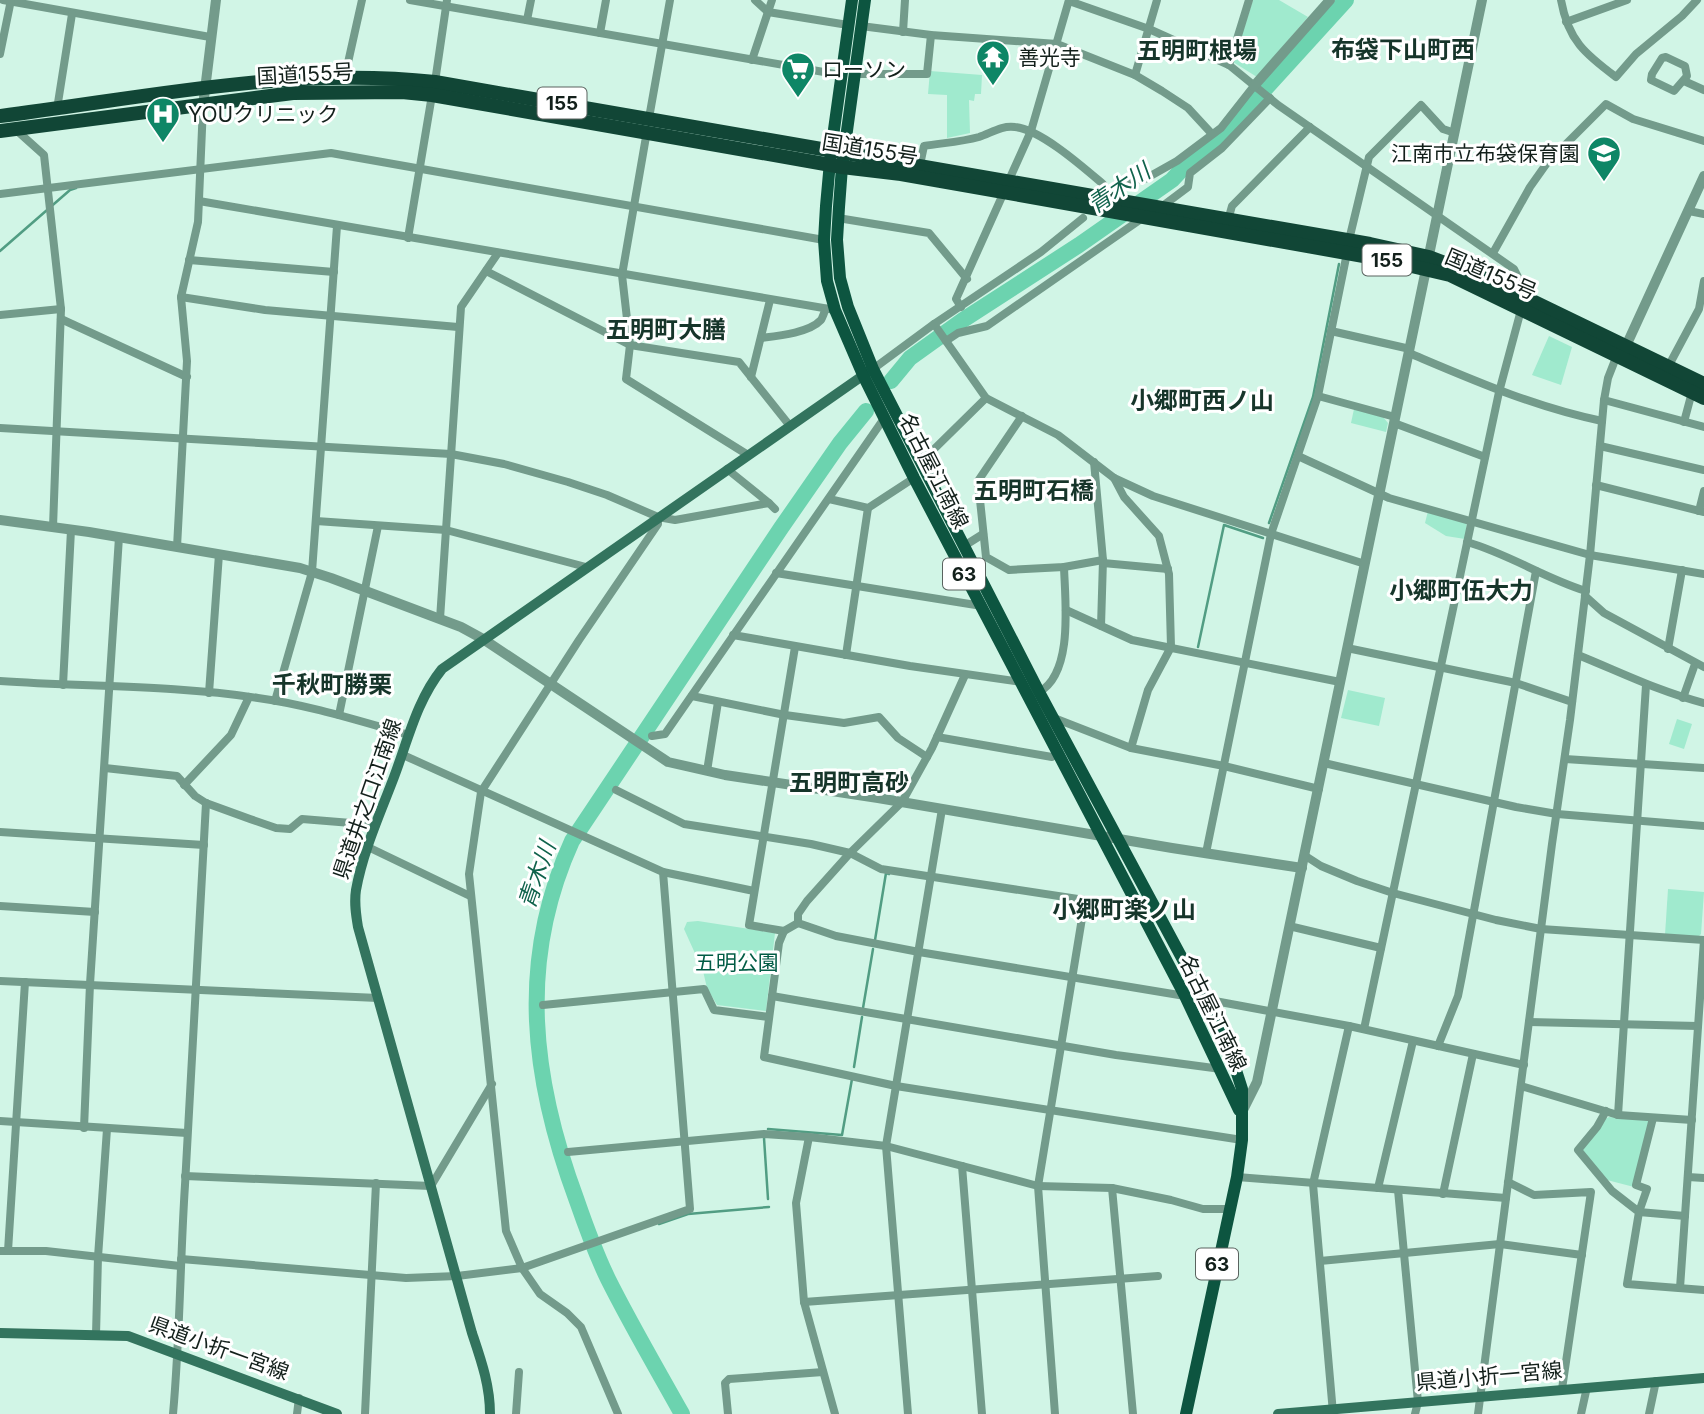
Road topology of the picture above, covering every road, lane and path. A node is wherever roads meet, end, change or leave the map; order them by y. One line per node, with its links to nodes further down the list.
1 (216, 0): 31 (street)
2 (362, 0): 39 (street)
3 (410, 0): 21 (street)
4 (531, 0): 24 (street)
5 (606, 0): 29 (street)
6 (670, 0): 32 (street)
7 (755, 0): 22 (street)
8 (772, 0): 22 (street)
9 (852, 0): 26 (main road, 名古屋江南線 / 63)
10 (865, 0): 26 (main road, 名古屋江南線 / 63)
11 (905, 0): 28 (street)
12 (1157, 0): 27 (street)
13 (1250, 0): 36 (street)
14 (1330, 0): 41 (street)
15 (1482, 0): 54 (street)
16 (1561, 0): 25 (street)
17 (1627, 0): 25 (street)
18 (1697, 0): 25 (street)
19 (8, 1): 23 (street); 34 (street)
20 (1069, 1): 27 (street); 33 (street)
21 (446, 3): 24 (street); 43 (street)
22 (768, 12): 26 (street); 35 (street)
23 (72, 14): 31 (street); 47 (street)
24 (527, 20): 29 (street)
25 (1566, 22)
26 (855, 26): 28 (street); 37 (main road, 名古屋江南線 / 63)
27 (1149, 29): 36 (street); 38 (street)
28 (904, 32): 30 (street)
29 (600, 33): 32 (street)
30 (931, 35): 33 (street); 37 (street)
31 (210, 37): 42 (street)
32 (662, 44): 35 (street); 49 (street)
33 (1057, 44): 38 (street); 53 (street)
34 (0, 54)
35 (752, 60): 37 (street)
36 (1229, 65): 41 (street)
37 (848, 75): 57 (main road, 名古屋江南線 / 63)
38 (1135, 75): 55 (street)
39 (345, 76): 42 (highway, 国道155号 / 155); 43 (highway, 国道155号 / 155)
40 (1684, 80): 40 (street); 44 (street)
41 (1256, 87): 45 (street); 55 (street)
42 (204, 88): 46 (street); 47 (highway, 国道155号 / 155)
43 (434, 88): 46 (highway, 国道155号 / 155); 49 (highway, 国道155号 / 155); 60 (street)
44 (1704, 90)
45 (1269, 97): 50 (street); 71 (street)
46 (203, 106): 51 (highway, 国道155号 / 155); 61 (street)
47 (57, 109): 48 (highway, 国道155号 / 155)
48 (0, 116)
49 (648, 125): 57 (highway, 国道155号 / 155); 69 (street)
50 (1310, 127): 59 (street); 76 (street)
51 (15, 129): 52 (highway, 国道155号 / 155); 66 (street)
52 (0, 131)
53 (1031, 131): 58 (street); 63 (street); 64 (street)
54 (1455, 133): 59 (street); 75 (street)
55 (1212, 134): 65 (street)
56 (1704, 141): 82 (street)
57 (836, 159): 58 (highway, 国道155号 / 155); 64 (highway, 国道155号 / 155); 73 (main road, 名古屋江南線 / 63); 79 (main road, 名古屋江南線 / 63)
58 (920, 164): 64 (highway, 国道155号 / 155)
59 (1365, 164): 75 (street); 80 (street)
60 (420, 169): 61 (street); 69 (street); 78 (street)
61 (200, 170): 66 (street); 68 (street)
62 (1704, 176): 70 (street)
63 (1103, 184)
64 (1007, 186): 71 (highway, 国道155号 / 155); 71 (highway, 国道155号 / 155); 88 (street)
65 (1115, 186)
66 (49, 189): 67 (street); 94 (street)
67 (0, 194)
68 (199, 201): 77 (street); 83 (street)
69 (634, 207): 79 (street); 87 (street)
70 (1689, 211): 72 (street); 106 (street)
71 (1150, 212): 76 (highway, 国道155号 / 155); 80 (highway, 国道155号 / 155); 104 (street)
72 (1704, 214)
73 (838, 218): 88 (street); 109 (main road, 名古屋江南線 / 63)
74 (1083, 218): 93 (street)
75 (1437, 218): 82 (street); 84 (street)
76 (1228, 219): 80 (highway, 国道155号 / 155)
77 (337, 226): 78 (street); 86 (street)
78 (408, 238): 81 (street)
79 (824, 240): 95 (main road, 名古屋江南線 / 63)
80 (1348, 247): 84 (highway, 国道155号 / 155); 102 (street)
81 (498, 253): 85 (street); 87 (street)
82 (1493, 253): 90 (street)
83 (189, 260): 86 (street); 91 (street)
84 (1428, 263): 90 (highway, 国道155号 / 155); 96 (highway, 国道155号 / 155); 107 (street)
85 (486, 271): 101 (street); 105 (street)
86 (334, 272): 98 (street)
87 (622, 275): 92 (street); 105 (street)
88 (967, 279): 93 (street)
89 (1704, 281): 108 (street)
90 (1514, 291): 106 (highway, 国道155号 / 155)
91 (181, 297): 98 (street); 110 (street)
92 (770, 300): 95 (street); 103 (street)
93 (961, 307): 100 (street)
94 (61, 309): 97 (street); 99 (street)
95 (830, 310): 103 (street); 109 (main road, 名古屋江南線 / 63)
96 (1521, 310): 106 (highway, 国道155号 / 155); 112 (street)
97 (0, 315)
98 (331, 317): 101 (street); 128 (street)
99 (61, 319): 110 (street); 125 (street)
100 (936, 326): 104 (street); 109 (street)
101 (458, 327): 129 (street)
102 (1331, 331): 107 (street); 114 (street)
103 (761, 338): 111 (street)
104 (945, 340): 115 (street)
105 (630, 345): 111 (street); 130 (street)
106 (1621, 350): 108 (highway, 国道155号 / 155); 113 (highway, 国道155号 / 155); 116 (street)
107 (1409, 351): 112 (street); 119 (street)
108 (1668, 367): 113 (highway, 国道155号 / 155)
109 (868, 372): 118 (main road, 名古屋江南線 / 63); 122 (main road, 県道井之口江南線); 133 (main road, 名古屋江南線 / 63)
110 (187, 377): 126 (street)
111 (751, 377): 122 (street)
112 (1499, 392): 120 (street); 132 (street)
113 (1700, 392): 121 (street)
114 (1318, 396): 119 (street); 131 (street)
115 (986, 398): 117 (street); 133 (street)
116 (1604, 401): 120 (street); 121 (street)
117 (1022, 416): 134 (street); 153 (street)
118 (885, 417): 137 (main road, 名古屋江南線 / 63); 142 (street)
119 (1395, 420): 132 (street); 141 (street)
120 (1602, 421): 127 (street)
121 (1684, 422): 123 (street)
122 (790, 426): 130 (main road, 県道井之口江南線)
123 (1704, 427)
124 (0, 428): 125 (street)
125 (55, 431): 126 (street); 150 (street)
126 (183, 440): 128 (street); 158 (street)
127 (1600, 446): 136 (street); 139 (street)
128 (321, 448): 129 (street); 147 (street)
129 (451, 454): 145 (street); 152 (street)
130 (748, 455): 135 (main road, 県道井之口江南線)
131 (1298, 456): 141 (street); 154 (street)
132 (1485, 457): 148 (street)
133 (921, 462): 157 (main road, 名古屋江南線 / 63)
134 (1094, 463): 138 (street); 161 (street)
135 (727, 469): 145 (main road, 県道井之口江南線); 145 (street)
136 (1704, 470)
137 (914, 478): 143 (street); 174 (main road, 名古屋江南線 / 63)
138 (1114, 478): 154 (street); 165 (street)
139 (1597, 485): 144 (street); 160 (street)
140 (1704, 491): 144 (street)
141 (1379, 495): 148 (street); 162 (street)
142 (829, 499): 143 (street); 169 (street)
143 (868, 508): 171 (street)
144 (1702, 511)
145 (658, 517): 163 (main road, 県道井之口江南線); 197 (street)
146 (0, 520): 150 (street)
147 (316, 521): 149 (street); 168 (street)
148 (1472, 521): 156 (street); 160 (street)
149 (378, 526): 152 (street); 172 (street)
150 (53, 527): 151 (street)
151 (71, 530): 155 (street); 195 (street)
152 (446, 530): 163 (street); 176 (street)
153 (984, 534): 157 (street); 164 (street)
154 (1271, 534): 162 (street); 186 (street)
155 (120, 537): 158 (street); 198 (street)
156 (1467, 542): 167 (street); 188 (street)
157 (964, 546): 199 (main road, 名古屋江南線 / 63)
158 (177, 547): 159 (street)
159 (219, 554): 168 (street); 200 (street)
160 (1590, 555): 166 (street); 173 (street)
161 (1103, 561): 164 (street); 165 (street); 177 (street)
162 (1365, 564): 182 (street)
163 (586, 567): 179 (main road, 県道井之口江南線)
164 (1064, 567): 175 (street)
165 (1168, 569): 181 (street)
166 (1682, 570): 170 (street); 183 (street)
167 (1536, 571): 173 (street); 194 (street)
168 (312, 572): 172 (street); 204 (street)
169 (776, 573): 171 (street); 178 (street)
170 (1704, 574)
171 (856, 588): 174 (street); 184 (street)
172 (364, 590): 176 (street); 208 (street)
173 (1585, 594): 183 (street); 185 (street)
174 (982, 606): 192 (main road, 名古屋江南線 / 63)
175 (1066, 610): 177 (street); 199 (street)
176 (440, 619): 179 (street)
177 (1101, 626): 181 (street)
178 (733, 635): 180 (street); 201 (street)
179 (482, 639): 197 (street); 211 (main road, 県道井之口江南線)
180 (796, 647): 184 (street); 209 (street)
181 (1171, 647): 186 (street); 214 (street)
182 (1347, 648): 188 (street); 193 (street)
183 (1668, 649): 187 (street)
184 (846, 655): 190 (street)
185 (1578, 655): 196 (street); 206 (street)
186 (1246, 661): 193 (street); 221 (street)
187 (1695, 664): 189 (street); 203 (street)
188 (1441, 667): 194 (street); 226 (street)
189 (1704, 667)
190 (965, 675): 192 (street); 213 (street)
191 (0, 681): 195 (street)
192 (1021, 682): 215 (main road, 名古屋江南線 / 63)
193 (1340, 682): 219 (street)
194 (1516, 683): 206 (street); 232 (street)
195 (63, 685): 198 (street)
196 (1646, 685): 203 (street); 220 (street)
197 (551, 686): 224 (street); 230 (street)
198 (110, 688): 200 (street); 222 (street)
199 (1039, 692): 210 (main road, 名古屋江南線 / 63)
200 (209, 693): 202 (street)
201 (692, 696): 205 (street); 212 (street)
202 (248, 697): 204 (street); 227 (street)
203 (1683, 698): 207 (street)
204 (275, 701): 208 (street)
205 (718, 702): 209 (street); 224 (street)
206 (1573, 702): 218 (street)
207 (1704, 703)
208 (338, 716): 211 (street)
209 (785, 716): 217 (street); 225 (street)
210 (1054, 719): 214 (street); 243 (main road, 名古屋江南線 / 63)
211 (409, 736): 216 (main road, 県道井之口江南線)
212 (652, 736)
213 (937, 737): 215 (street); 217 (street)
214 (1131, 748): 221 (street)
215 (1057, 753): 240 (main road, 名古屋江南線 / 63)
216 (402, 755): 230 (street); 237 (main road, 県道井之口江南線)
217 (927, 757): 231 (street)
218 (1565, 759): 220 (street); 235 (street)
219 (1324, 763): 226 (street); 228 (street)
220 (1641, 764): 223 (street); 236 (street)
221 (1224, 766): 228 (street); 247 (street)
222 (105, 768): 227 (street); 242 (street)
223 (1704, 768)
224 (707, 771): 225 (street)
225 (773, 783): 231 (street); 241 (street)
226 (1416, 784): 232 (street); 253 (street)
227 (184, 785): 233 (street)
228 (1319, 789): 248 (street)
229 (616, 790): 241 (street)
230 (481, 792): 250 (street); 254 (street)
231 (902, 802): 234 (street); 246 (street)
232 (1493, 802): 235 (street); 259 (street)
233 (206, 803): 237 (street); 244 (street)
234 (942, 809): 240 (street); 251 (street)
235 (1557, 814): 236 (street); 262 (street)
236 (1637, 821): 238 (street); 264 (street)
237 (376, 825): 245 (main road, 県道井之口江南線)
238 (1704, 826)
239 (0, 832): 242 (street)
240 (1099, 836): 243 (street); 257 (main road, 名古屋江南線 / 63)
241 (763, 837): 246 (street); 252 (street)
242 (101, 839): 244 (street); 258 (street)
243 (1118, 839): 247 (street); 277 (main road, 名古屋江南線 / 63)
244 (204, 845): 272 (street)
245 (369, 847): 254 (street); 276 (main road, 県道井之口江南線)
246 (850, 853): 251 (street); 260 (street)
247 (1206, 853): 249 (street)
248 (1304, 855): 249 (street); 253 (street)
249 (1302, 868): 261 (street)
250 (663, 872): 252 (street); 273 (street)
251 (931, 878): 255 (street); 267 (street)
252 (754, 891): 263 (street)
253 (1393, 893): 259 (street); 266 (street)
254 (470, 896): 294 (street)
255 (1085, 900): 257 (street); 268 (street)
256 (0, 906): 258 (street)
257 (1137, 908): 275 (main road, 名古屋江南線 / 63)
258 (95, 912): 271 (street)
259 (1473, 915): 262 (street); 289 (street)
260 (798, 923): 263 (street); 267 (street)
261 (1289, 926): 266 (street); 279 (street)
262 (1541, 929): 264 (street); 282 (street)
263 (784, 931): 274 (street)
264 (1630, 936): 265 (street); 283 (street)
265 (1704, 940): 285 (street)
266 (1381, 948): 286 (street)
267 (919, 952): 268 (street); 281 (street)
268 (1072, 977): 275 (street); 288 (street)
269 (0, 981): 270 (street)
270 (24, 982): 271 (street); 304 (street)
271 (90, 984): 272 (street); 305 (street)
272 (197, 991): 276 (street); 307 (street)
273 (673, 992): 278 (street); 280 (street); 310 (street)
274 (772, 996): 280 (street); 281 (street)
275 (1185, 996): 293 (main road, 名古屋江南線 / 63)
276 (378, 998): 321 (main road, 県道井之口江南線)
277 (1204, 999): 279 (street); 299 (main road, 名古屋江南線 / 63)
278 (543, 1004)
279 (1271, 1011): 284 (street); 299 (street)
280 (769, 1017): 295 (street)
281 (908, 1020): 288 (street); 295 (street)
282 (1529, 1021): 283 (street); 291 (street)
283 (1624, 1024): 285 (street); 300 (street)
284 (1349, 1026): 286 (street); 320 (street)
285 (1698, 1026): 292 (street)
286 (1364, 1030): 287 (street)
287 (1413, 1041): 289 (street); 324 (street)
288 (1060, 1046): 293 (street); 297 (street)
289 (1438, 1046): 290 (street)
290 (1473, 1054): 291 (street); 328 (street)
291 (1524, 1065): 296 (street)
292 (1700, 1067): 302 (street)
293 (1221, 1069): 299 (main road, 名古屋江南線 / 63)
294 (492, 1084): 321 (street); 340 (street)
295 (896, 1086): 297 (street); 311 (street)
296 (1521, 1086): 298 (street); 318 (street)
297 (1050, 1111): 309 (street); 322 (street)
298 (1606, 1111): 300 (street); 326 (street)
299 (1241, 1113): 309 (main road, 名古屋江南線 / 63)
300 (1618, 1115): 301 (street)
301 (1653, 1118): 302 (street); 331 (street)
302 (1692, 1120): 316 (street)
303 (0, 1121): 304 (street)
304 (18, 1123): 305 (street); 334 (street)
305 (84, 1128): 306 (street)
306 (107, 1129): 307 (street); 337 (street)
307 (187, 1133): 314 (street)
308 (809, 1137): 310 (street); 311 (street); 350 (street)
309 (1241, 1140): 315 (main road, 名古屋江南線 / 63)
310 (685, 1142): 312 (street); 340 (street)
311 (886, 1146): 313 (street); 349 (street)
312 (568, 1152)
313 (962, 1166): 322 (street); 346 (street)
314 (185, 1176): 319 (street); 339 (street)
315 (1237, 1177): 320 (street); 330 (main road, 名古屋江南線 / 63)
316 (1688, 1177): 317 (street); 332 (street)
317 (1704, 1178)
318 (1508, 1182): 327 (street); 329 (street)
319 (376, 1183): 321 (street); 341 (street)
320 (1312, 1184): 324 (street); 338 (street)
321 (431, 1186): 342 (main road, 県道井之口江南線)
322 (1038, 1186): 323 (street); 345 (street)
323 (1112, 1188): 330 (street); 344 (street)
324 (1378, 1188): 325 (street)
325 (1398, 1190): 328 (street); 335 (street)
326 (1612, 1191): 327 (street); 331 (street)
327 (1591, 1192): 336 (street)
328 (1443, 1194): 329 (street)
329 (1506, 1198): 333 (street)
330 (1229, 1209): 377 (main road, 名古屋江南線 / 63)
331 (1639, 1212): 332 (street); 347 (street)
332 (1685, 1216): 347 (street)
333 (1500, 1244): 335 (street); 336 (street); 360 (street)
334 (4, 1251): 337 (street)
335 (1404, 1253): 338 (street); 362 (street)
336 (1582, 1255): 359 (street)
337 (98, 1257): 339 (street); 352 (street)
338 (1320, 1261): 363 (street)
339 (181, 1262): 341 (street); 353 (street)
340 (522, 1268): 342 (street); 370 (street)
341 (373, 1275): 342 (street); 367 (street)
342 (457, 1276): 368 (main road, 県道井之口江南線)
343 (1158, 1276): 344 (street)
344 (1120, 1279): 345 (street); 376 (street)
345 (1045, 1284): 346 (street); 375 (street)
346 (971, 1289): 349 (street); 374 (street)
347 (1680, 1289): 348 (street)
348 (1704, 1290)
349 (897, 1294): 350 (street); 373 (street)
350 (804, 1303): 355 (street)
351 (0, 1334): 352 (main road, 県道小折一宮線)
352 (96, 1335): 353 (main road, 県道小折一宮線)
353 (178, 1353): 361 (main road, 県道小折一宮線); 364 (street)
354 (519, 1372): 369 (street)
355 (823, 1372): 371 (street); 372 (street)
356 (1704, 1378): 357 (main road, 県道小折一宮線)
357 (1656, 1381): 358 (main road, 県道小折一宮線); 382 (street)
358 (1587, 1387): 359 (main road, 県道小折一宮線); 381 (street)
359 (1562, 1389): 360 (main road, 県道小折一宮線)
360 (1480, 1396): 362 (main road, 県道小折一宮線); 380 (street)
361 (299, 1398): 365 (street); 366 (main road, 県道小折一宮線)
362 (1418, 1402): 363 (main road, 県道小折一宮線); 379 (street)
363 (1334, 1411): 378 (main road, 県道小折一宮線)
364 (173, 1414)
365 (296, 1414)
366 (337, 1414)
367 (365, 1414)
368 (490, 1414)
369 (516, 1414)
370 (618, 1414)
371 (728, 1414)
372 (835, 1414)
373 (908, 1414)
374 (982, 1414)
375 (1055, 1414)
376 (1133, 1414)
377 (1186, 1414)
378 (1278, 1414)
379 (1415, 1414)
380 (1478, 1414)
381 (1581, 1414)
382 (1649, 1414)

